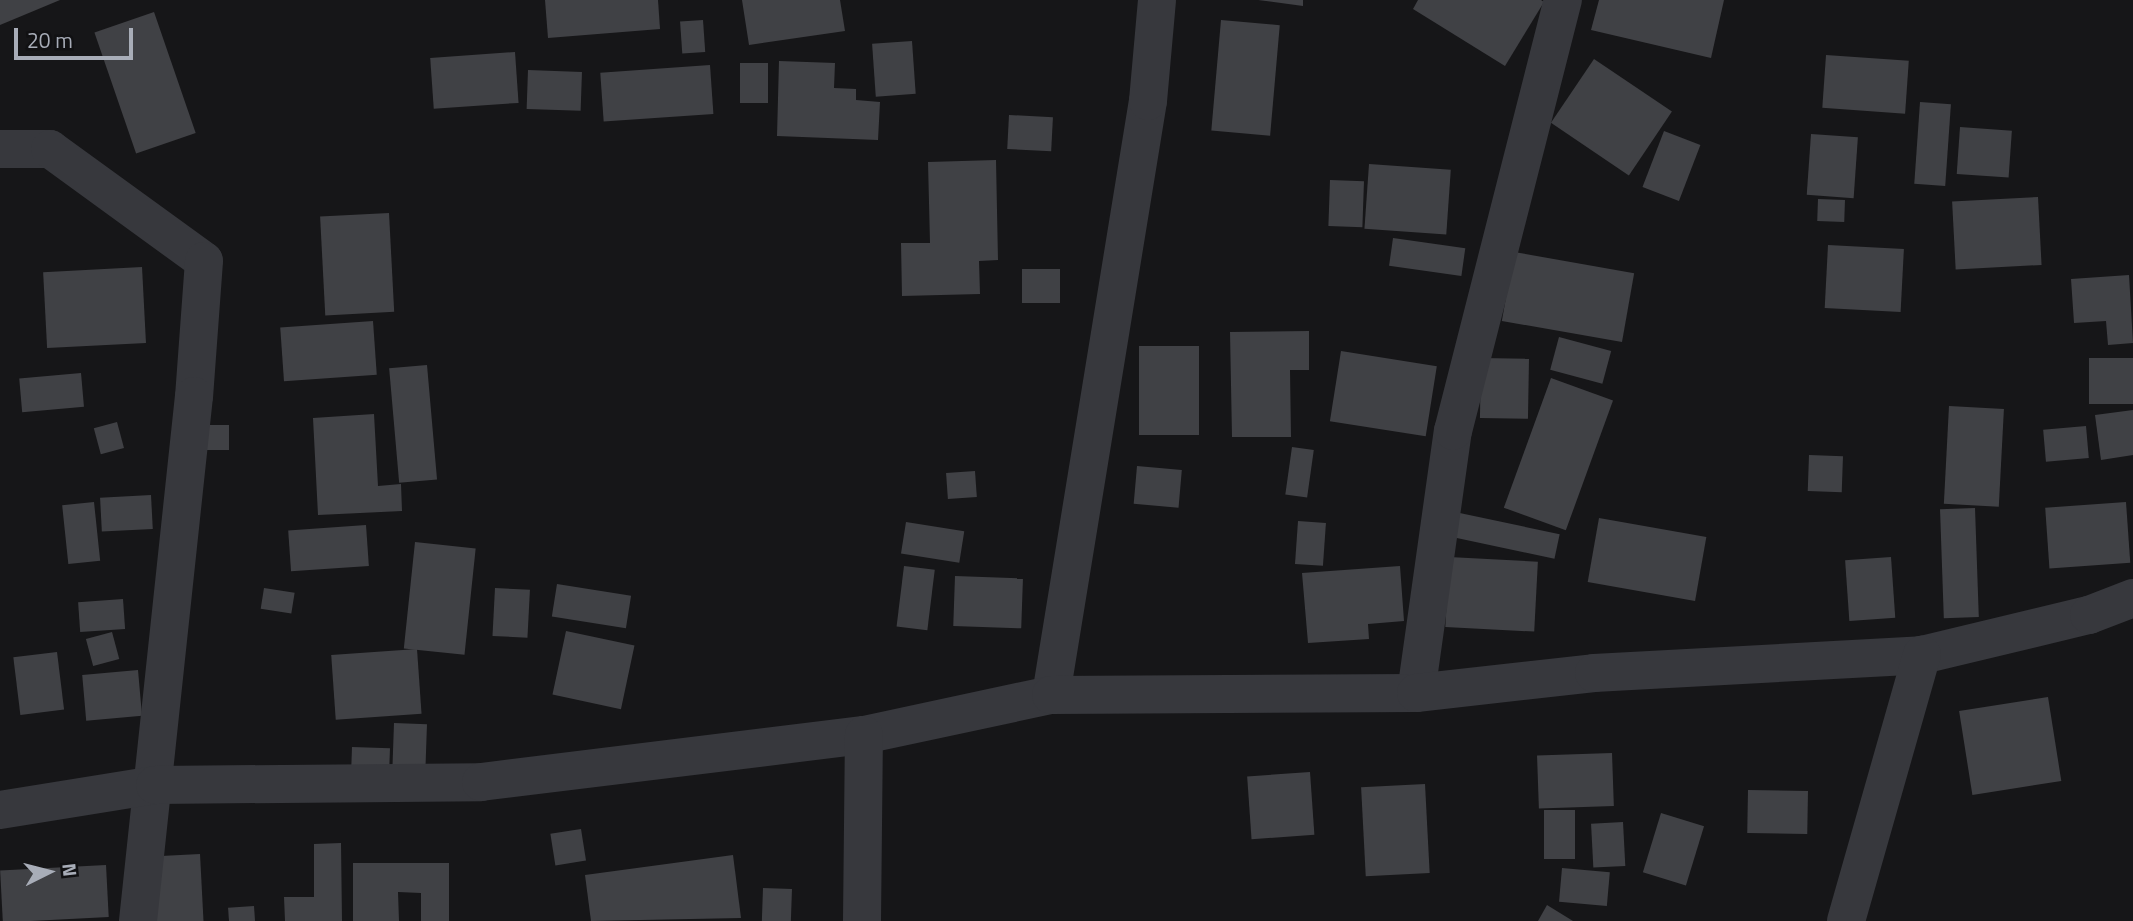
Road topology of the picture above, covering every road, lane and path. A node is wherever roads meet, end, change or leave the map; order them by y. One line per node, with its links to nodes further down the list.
1 (1157, 0): 7 (street)
2 (1563, 0): 6 (street)
3 (0, 149): 9 (street)
4 (2133, 597): 5 (street)
5 (1922, 655): 6 (street); 13 (street)
6 (1416, 693): 7 (street)
7 (1051, 695): 8 (street)
8 (864, 735): 9 (street); 12 (street)
9 (155, 785): 10 (street); 11 (street)
10 (0, 810)
11 (138, 921)
12 (862, 921)
13 (1846, 921)

